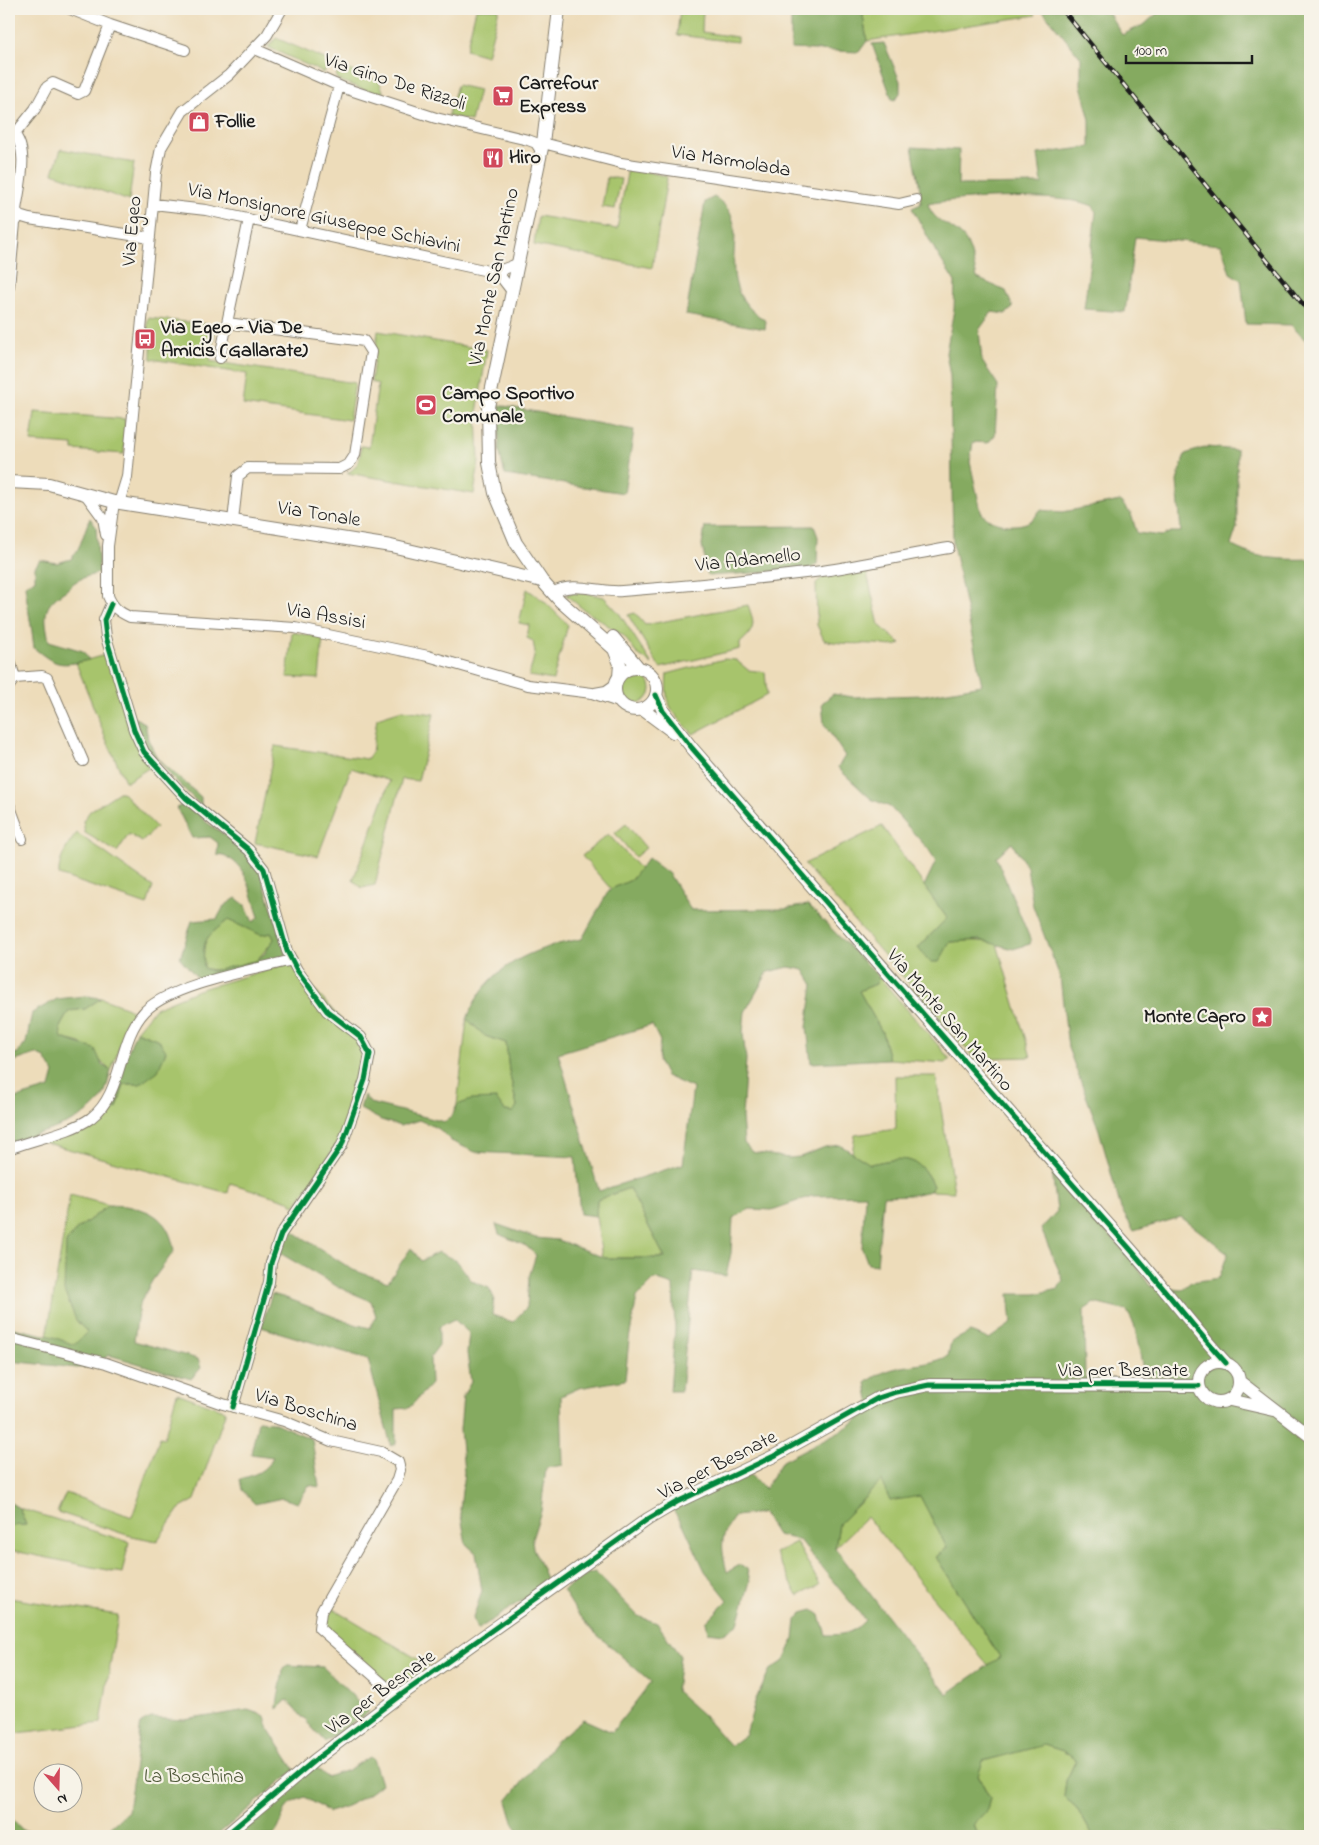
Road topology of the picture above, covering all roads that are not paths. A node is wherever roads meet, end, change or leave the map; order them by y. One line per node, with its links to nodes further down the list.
1 (282, 9): 5 (street, Via Egeo)
2 (559, 9): 9 (street, Via Monte San Martino)
3 (75, 10): 4 (street)
4 (110, 26): 6 (street); 8 (street)
5 (255, 49): 7 (street, Via Gino De Rizzoli); 11 (street, Via Egeo)
6 (185, 50)
7 (339, 86): 9 (street, Via Gino De Rizzoli); 14 (street)
8 (12, 132): 12 (street)
9 (542, 143): 10 (street, Via Marmolada); 16 (street, Via Monte San Martino)
10 (916, 200)
11 (153, 204): 13 (street, Via Monsignore Giuseppe Schiavini); 15 (street, Via Egeo)
12 (19, 216): 15 (street); 18 (street)
13 (249, 219): 14 (street, Via Monsignore Giuseppe Schiavini); 20 (street)
14 (300, 230): 17 (street, Via Monsignore Giuseppe Schiavini)
15 (150, 238): 24 (street, Via Egeo)
16 (517, 264): 17 (street, Via Monsignore Giuseppe Schiavini); 19 (street, Via Monte San Martino)
17 (488, 271): 19 (street, Via Monsignore Giuseppe Schiavini)
18 (9, 287)
19 (511, 290): 28 (street, Via Monte San Martino)
20 (227, 322): 21 (street); 25 (street)
21 (220, 358)
22 (9, 482): 23 (street, Via Tonale)
23 (86, 495): 24 (street, Via Tonale); 26 (street)
24 (116, 502): 25 (street, Via Tonale); 26 (street)
25 (233, 521): 29 (street, Via Tonale)
26 (108, 546): 32 (street)
27 (948, 548): 31 (street, Via Adamello)
28 (529, 563): 29 (street); 30 (street, Via Monte San Martino)
29 (512, 576): 30 (street, Via Tonale)
30 (542, 581): 31 (street, Via Monte San Martino)
31 (552, 592): 33 (street, Via Monte San Martino)
32 (111, 604): 38 (street, Via Assisi); 46 (street)
33 (578, 617): 35 (street, Via Monte San Martino); 36 (street, Via Monte San Martino)
34 (9, 657): 37 (street)
35 (639, 668): 36 (street); 39 (street, Via Monte San Martino)
36 (617, 680): 38 (street, Via Assisi); 40 (street, Via Monte San Martino)
37 (12, 682): 43 (street)
38 (592, 693): 40 (street, Via Assisi)
39 (656, 695): 41 (street); 42 (street, Via Monte San Martino)
40 (619, 702): 41 (street, Via Monte San Martino)
41 (642, 709): 42 (street, Via Monte San Martino)
42 (692, 748): 48 (street, Via Monte San Martino)
43 (83, 762)
44 (9, 804): 45 (street)
45 (22, 840)
46 (292, 960): 47 (street); 55 (street)
47 (9, 1148)
48 (1199, 1333): 50 (street, Via Monte San Martino); 51 (street, Via Monte San Martino)
49 (9, 1338): 55 (street, Via Boschina)
50 (1226, 1363): 51 (street); 52 (street, Via Monte San Martino)
51 (1207, 1365): 53 (street)
52 (1240, 1382): 54 (street); 56 (street, Via Monte San Martino)
53 (1198, 1386): 54 (street, Via Monte San Martino); 58 (street, Via per Besnate)
54 (1230, 1400): 56 (street, Via Monte San Martino)
55 (233, 1407): 58 (street, Via Boschina)
56 (1276, 1411): 57 (street, Via Monte San Martino)
57 (1310, 1436)
58 (398, 1696): 59 (street, Via per Besnate)
59 (225, 1836)

